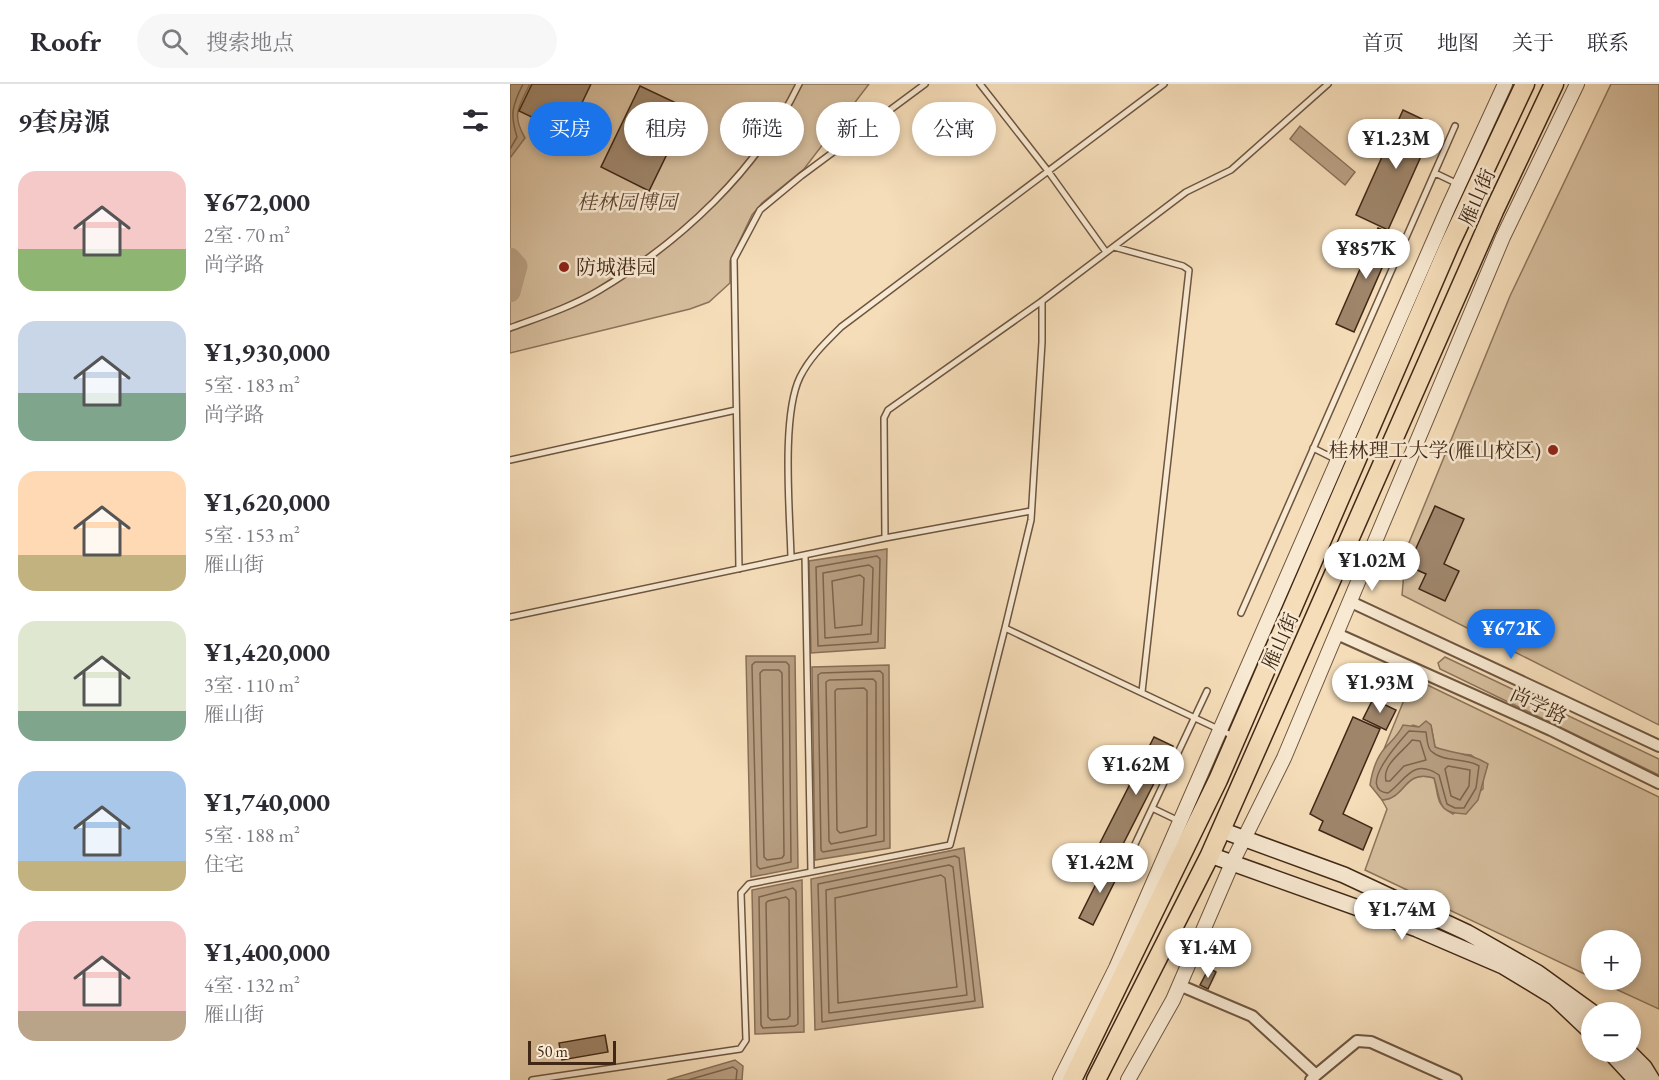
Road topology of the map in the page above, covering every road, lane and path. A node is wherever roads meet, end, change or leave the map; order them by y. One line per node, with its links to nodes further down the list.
1 (799, 84): 17 (lane)
2 (925, 84): 18 (lane)
3 (980, 84): 11 (lane)
4 (1164, 84): 11 (lane)
5 (1328, 84): 14 (lane)
6 (1505, 84): 13 (street)
7 (1526, 84): 35 (highway, 雁山街)
8 (1554, 84): 40 (highway, 雁山街)
9 (1577, 84): 27 (street)
10 (1455, 126): 12 (lane)
11 (1048, 171): 15 (lane); 25 (lane)
12 (1435, 173): 13 (lane); 19 (lane)
13 (1459, 184): 21 (street)
14 (1114, 247): 15 (lane); 33 (lane)
15 (1107, 252): 16 (lane)
16 (1042, 301): 22 (lane); 23 (lane)
17 (510, 328)
18 (736, 411): 20 (lane); 26 (lane)
19 (1313, 448): 21 (lane); 28 (lane)
20 (510, 460)
21 (1339, 460): 35 (street)
22 (1031, 511): 23 (lane); 30 (lane)
23 (885, 538): 24 (lane)
24 (805, 555): 25 (lane); 45 (lane)
25 (791, 558): 26 (lane)
26 (739, 569): 29 (lane)
27 (1351, 602): 31 (street); 36 (street, 尚学路)
28 (1241, 614)
29 (510, 616)
30 (1005, 628): 33 (lane); 45 (lane)
31 (1337, 634): 37 (street, 尚学路); 41 (street)
32 (1207, 691): 34 (lane)
33 (1142, 692): 34 (lane)
34 (1195, 717): 35 (lane); 38 (lane)
35 (1228, 733): 39 (street); 54 (highway, 雁山街)
36 (1659, 746)
37 (1659, 783)
38 (1152, 808): 39 (lane); 43 (lane)
39 (1181, 822): 53 (street)
40 (1221, 830): 41 (main road); 42 (highway, 雁山街)
41 (1244, 838): 44 (street); 47 (main road)
42 (1210, 855): 44 (main road); 55 (highway, 雁山街)
43 (1129, 857)
44 (1233, 861): 46 (street); 48 (main road)
45 (811, 872): 52 (lane)
46 (1179, 985): 51 (street); 56 (street)
47 (1581, 1004)
48 (1581, 1023)
49 (1619, 1062): 58 (main road)
50 (1639, 1062): 59 (main road)
51 (1314, 1078): 57 (street)
52 (532, 1080)
53 (1060, 1080)
54 (1072, 1080)
55 (1096, 1080)
56 (1128, 1080)
57 (1456, 1080)
58 (1636, 1080)
59 (1652, 1080)

